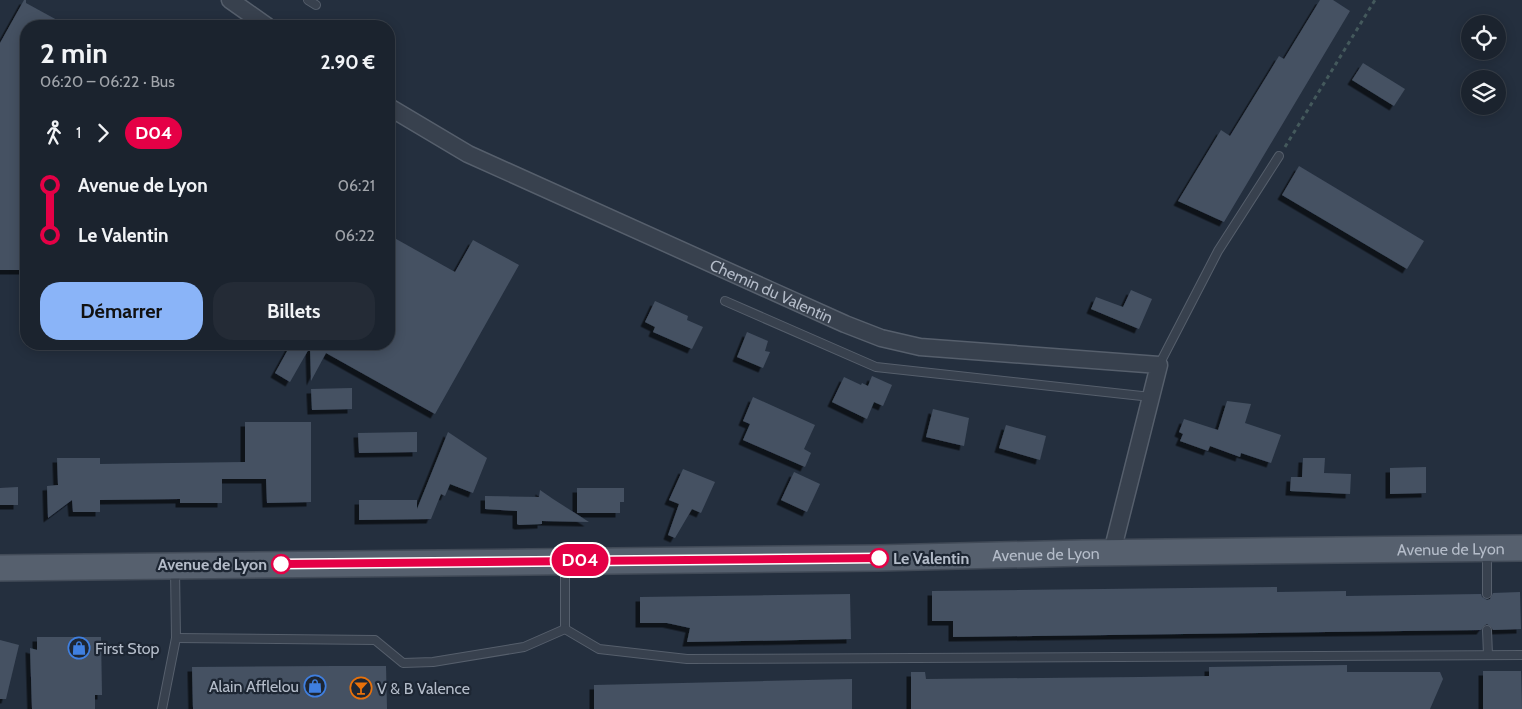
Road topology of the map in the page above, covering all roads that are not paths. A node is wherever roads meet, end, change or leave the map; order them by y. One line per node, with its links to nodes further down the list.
1 (230, 0): 4 (street)
2 (308, 0): 3 (lane)
3 (316, 5)
4 (258, 20)
5 (395, 111): 8 (street, Chemin du Valentin)
6 (1279, 156): 8 (lane)
7 (725, 300): 9 (lane)
8 (1159, 366): 9 (street)
9 (1152, 393): 12 (street)
10 (1487, 548): 11 (main road, Avenue de Lyon); 12 (main road, Avenue de Lyon); 16 (lane)
11 (1522, 548)
12 (1112, 552): 13 (main road, Avenue de Lyon)
13 (565, 560): 14 (main road, Avenue de Lyon); 17 (lane)
14 (175, 566): 15 (main road, Avenue de Lyon); 19 (lane)
15 (0, 568)
16 (1487, 594)
17 (565, 629): 19 (lane); 20 (lane)
18 (1488, 630): 20 (lane)
19 (176, 638): 22 (lane)
20 (1488, 655): 21 (lane)
21 (1522, 655)
22 (162, 709)

